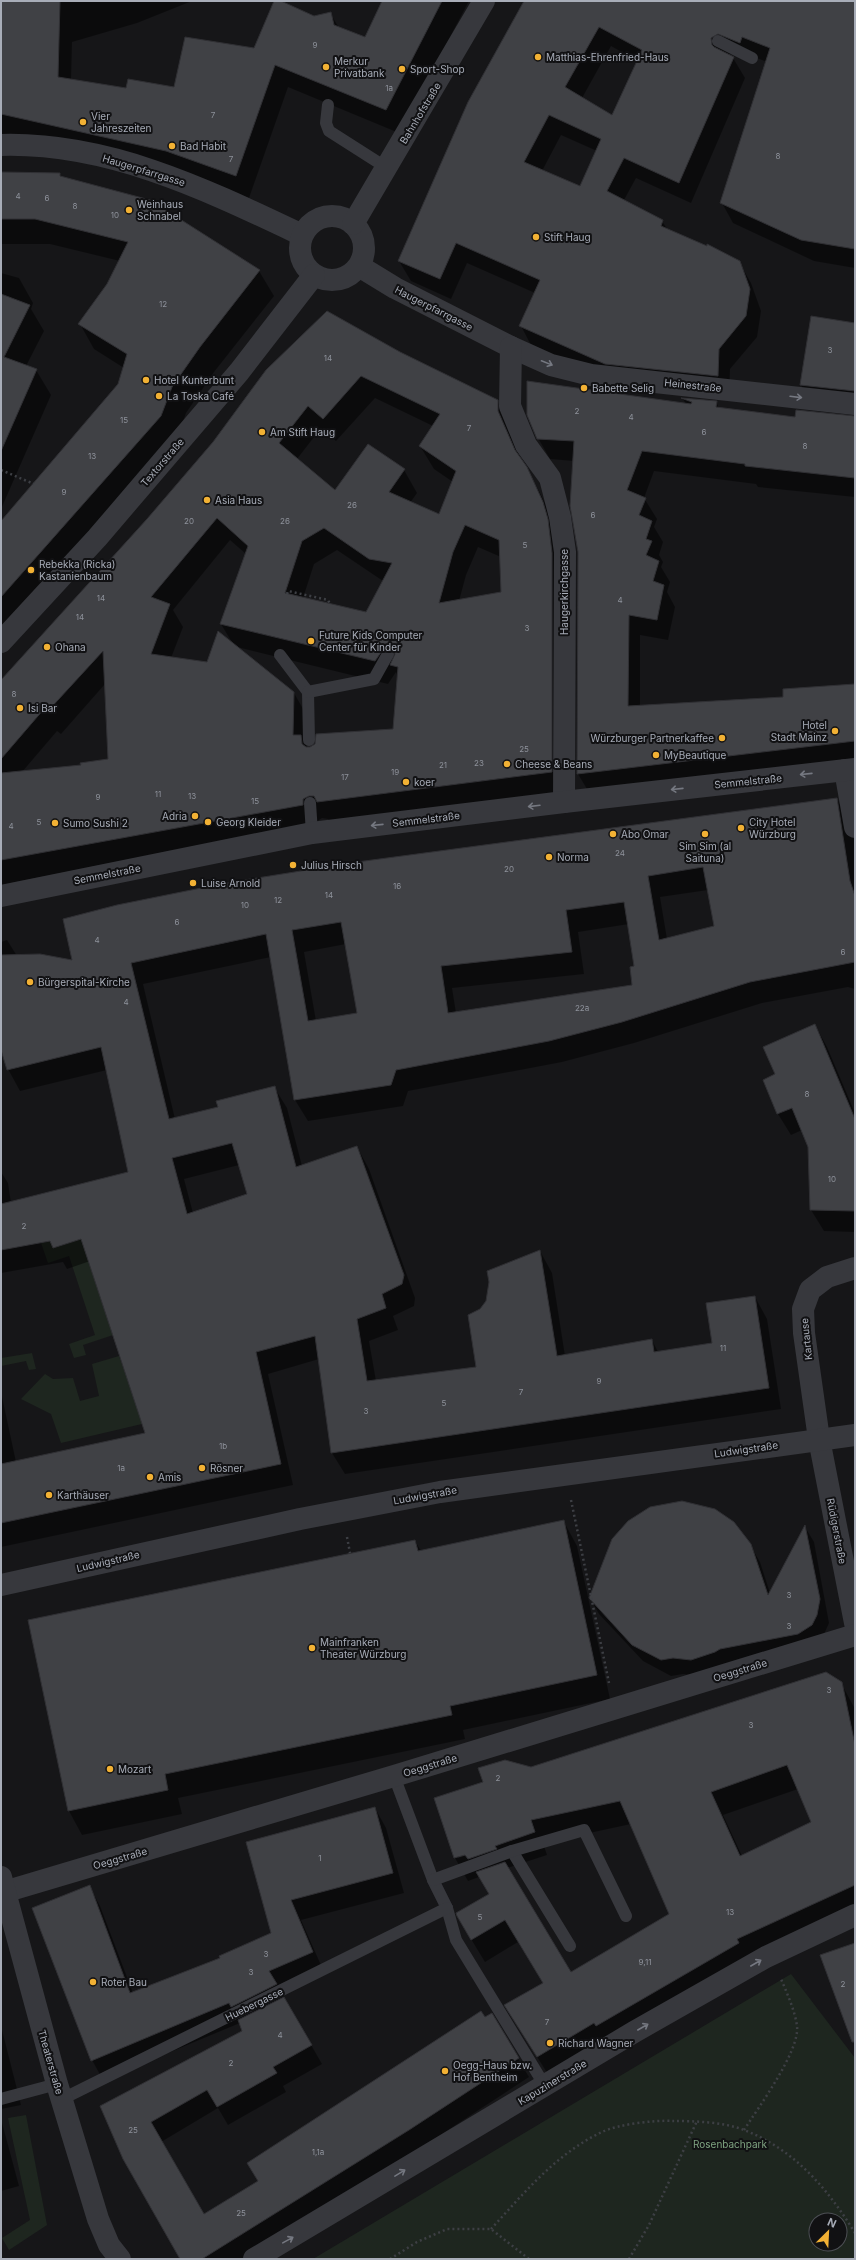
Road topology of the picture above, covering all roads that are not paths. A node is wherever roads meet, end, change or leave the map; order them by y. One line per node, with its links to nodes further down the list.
1 (484, 1): 6 (street, Bahnhofstraße)
2 (718, 41): 3 (lane)
3 (752, 58)
4 (328, 105): 6 (lane)
5 (1, 144): 8 (street, Haugerpfarrgasse)
6 (387, 168): 7 (street, Bahnhofstraße)
7 (353, 224): 8 (street); 9 (street)
8 (302, 235): 10 (street)
9 (359, 266): 10 (street); 11 (street, Haugerpfarrgasse)
10 (314, 275): 13 (street, Textorstraße)
11 (511, 347): 12 (street, Heinestraße, one-way to 12); 19 (street, Haugerkirchgasse)
12 (855, 404)
13 (1, 642)
14 (388, 654): 16 (lane)
15 (280, 655): 16 (lane)
16 (308, 692): 17 (lane)
17 (308, 740)
18 (850, 769): 19 (street, Semmelstraße, one-way to 19); 21 (street)
19 (564, 802): 22 (street, Semmelstraße, one-way to 22)
20 (310, 804): 22 (lane)
21 (855, 827)
22 (312, 833): 23 (street, Semmelstraße)
23 (1, 896)
24 (855, 1268): 26 (street, Kartause)
25 (855, 1435): 26 (street, Ludwigstraße)
26 (819, 1439): 27 (street, Ludwigstraße); 28 (street, Rüdigerstraße)
27 (1, 1585)
28 (852, 1595): 29 (street, Rüdigerstraße)
29 (855, 1623)
30 (855, 1635): 31 (street, Oeggstraße)
31 (394, 1776): 33 (lane); 34 (street, Oeggstraße)
32 (512, 1851): 33 (lane); 37 (lane); 38 (lane)
33 (433, 1880): 35 (lane)
34 (2, 1884): 40 (street, Theaterstraße)
35 (447, 1908): 39 (lane); 40 (lane, Huebergasse)
36 (855, 1914): 39 (street, Kapuzinerstraße, one-way to 36)
37 (626, 1916)
38 (570, 1946)
39 (545, 2086): 43 (street, Kapuzinerstraße, one-way to 39)
40 (59, 2092): 41 (lane, Huebergasse); 42 (street, Theaterstraße)
41 (1, 2099)
42 (112, 2254)
43 (254, 2259)

